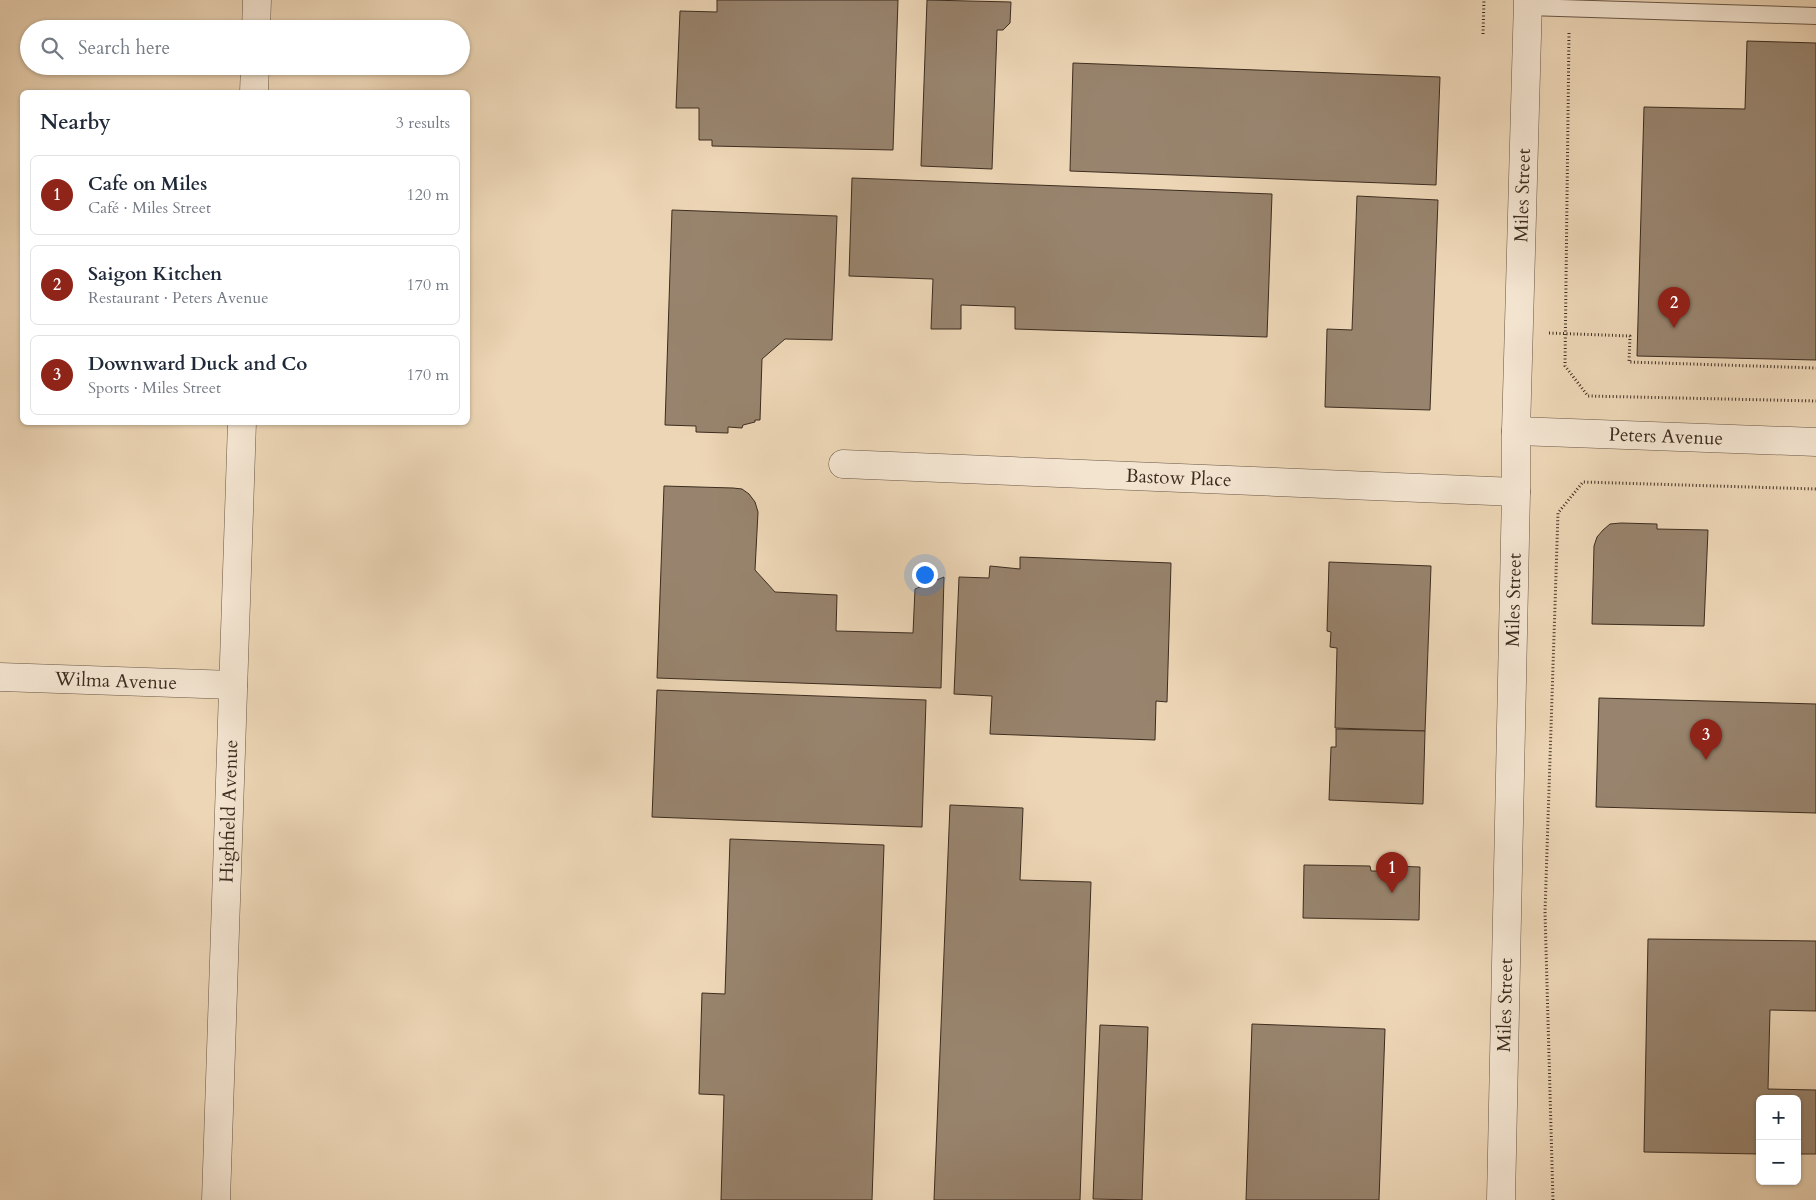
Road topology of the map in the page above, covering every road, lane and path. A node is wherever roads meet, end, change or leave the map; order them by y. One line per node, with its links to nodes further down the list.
1 (257, 0): 6 (street)
2 (1484, 0): 7 (path)
3 (1528, 3): 4 (lane); 10 (street, Miles Street)
4 (1569, 8): 5 (lane); 11 (path)
5 (1816, 16)
6 (256, 20)
7 (1483, 34)
8 (255, 75): 9 (street)
9 (254, 90)
10 (1519, 332): 11 (path); 15 (street, Miles Street)
11 (1565, 334): 12 (path); 13 (path)
12 (1816, 368)
13 (1816, 401)
14 (242, 425): 21 (street, Highfield Avenue)
15 (1516, 431): 16 (street, Peters Avenue); 19 (street, Miles Street)
16 (1816, 442)
17 (843, 464): 19 (street, Bastow Place)
18 (1816, 489): 24 (path)
19 (1516, 492): 23 (street, Miles Street)
20 (0, 677): 21 (street, Wilma Avenue)
21 (233, 685): 22 (street, Highfield Avenue)
22 (216, 1200)
23 (1501, 1200)
24 (1553, 1200)

